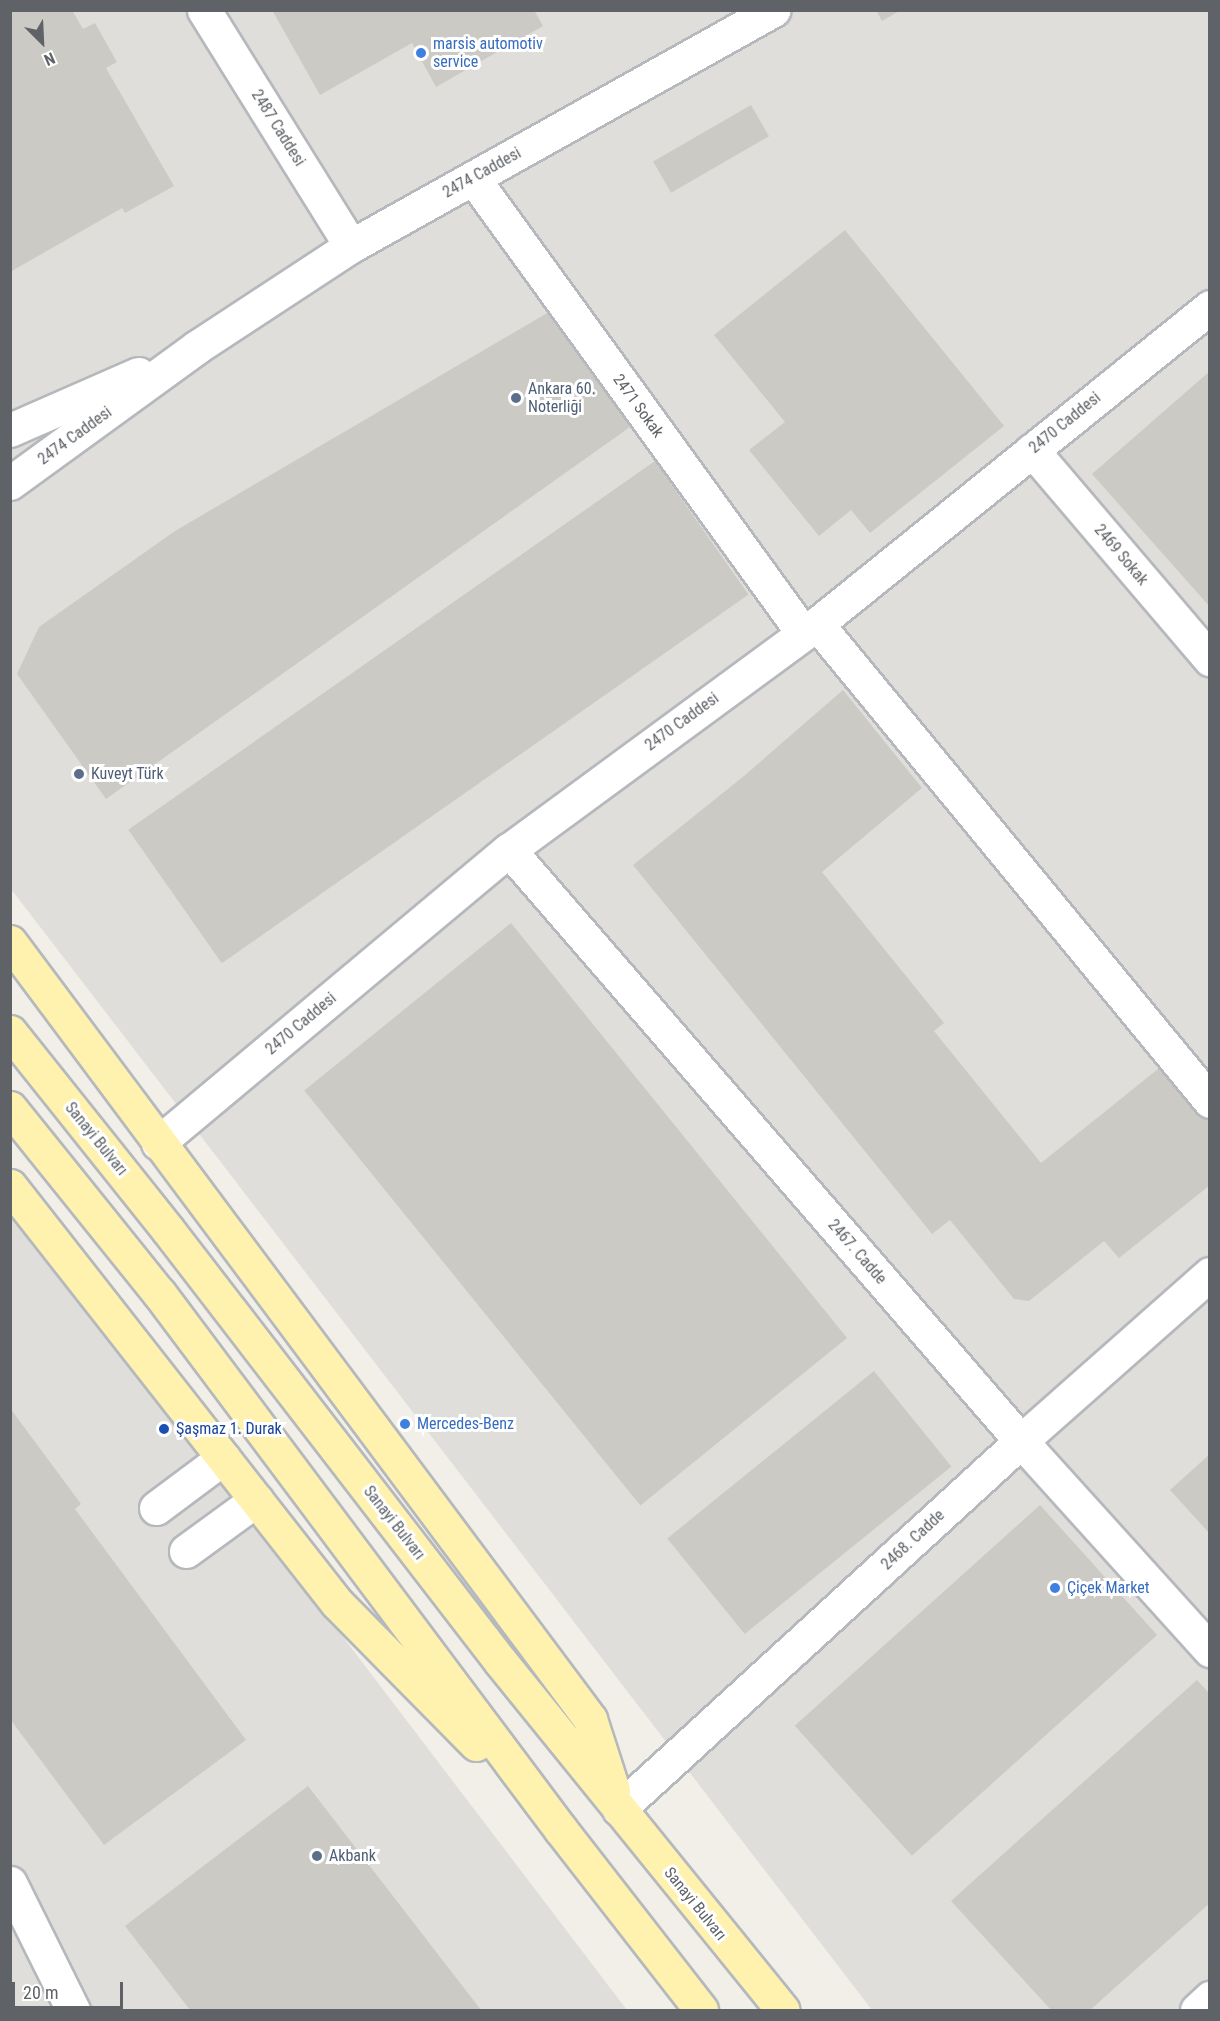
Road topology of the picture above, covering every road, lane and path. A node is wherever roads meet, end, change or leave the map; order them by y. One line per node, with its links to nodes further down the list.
1 (204, 10): 4 (street, 2487 Caddesi)
2 (773, 10): 3 (street, 2474 Caddesi)
3 (473, 178): 4 (street, 2474 Caddesi); 10 (street, 2471 Sokak)
4 (351, 246): 6 (street, 2474 Caddesi)
5 (1209, 307): 8 (street, 2470 Caddesi)
6 (197, 347): 7 (street, 2474 Caddesi); 9 (street, 2474 Caddesi)
7 (10, 430)
8 (1032, 450): 10 (street, 2470 Caddesi); 11 (street, 2469 Sokak)
9 (10, 483)
10 (810, 629): 12 (street, 2470 Caddesi); 15 (street, 2471 Sokak)
11 (1209, 659)
12 (509, 850): 17 (street, 2470 Caddesi); 20 (street, 2467. Cadde)
13 (10, 942): 17 (main road)
14 (10, 1032): 26 (main road, Sanayi Bulvarı)
15 (1209, 1101)
16 (10, 1108): 27 (main road)
17 (159, 1143): 26 (main road)
18 (16, 1204): 21 (main road)
19 (1209, 1274): 20 (street, 2468. Cadde)
20 (1020, 1441): 25 (street, 2467. Cadde); 26 (street, 2468. Cadde)
21 (222, 1458): 22 (main road); 23 (street)
22 (256, 1500): 24 (street); 27 (main road)
23 (156, 1508)
24 (186, 1551)
25 (1209, 1650)
26 (619, 1809): 32 (main road, Sanayi Bulvarı)
27 (561, 1830): 31 (main road)
28 (10, 1883): 30 (street)
29 (1209, 1998): 33 (street)
30 (73, 2010)
31 (701, 2010)
32 (783, 2010)
33 (1197, 2010)

